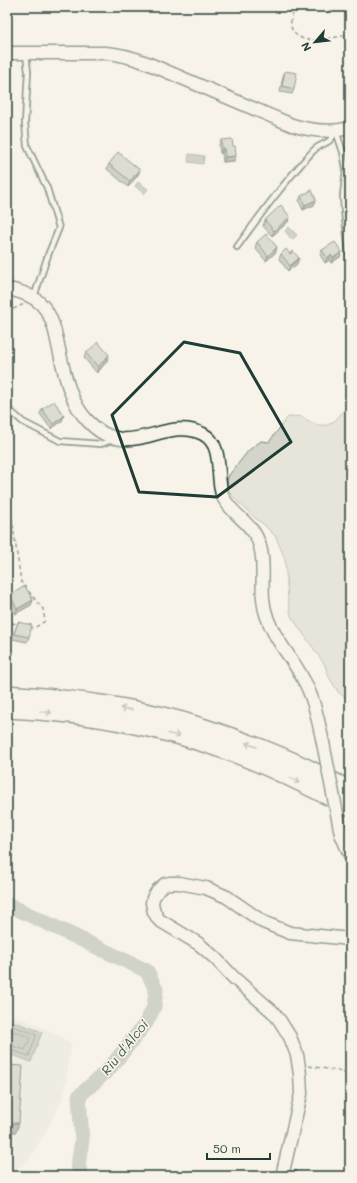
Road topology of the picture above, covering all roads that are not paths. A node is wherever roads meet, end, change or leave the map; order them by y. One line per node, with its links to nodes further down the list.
1 (26, 52): 2 (street); 4 (street); 8 (lane)
2 (7, 53)
3 (350, 128): 4 (street)
4 (336, 131): 5 (lane); 6 (lane)
5 (237, 248)
6 (350, 261)
7 (7, 289): 8 (street)
8 (34, 298): 10 (street)
9 (7, 408): 10 (lane)
10 (115, 438): 15 (street, bridge)
11 (7, 694): 13 (highway, one-way to 11)
12 (7, 709): 14 (highway, one-way to 14)
13 (350, 790)
14 (350, 807)
15 (350, 855)
16 (350, 939): 17 (street)
17 (283, 1171)

